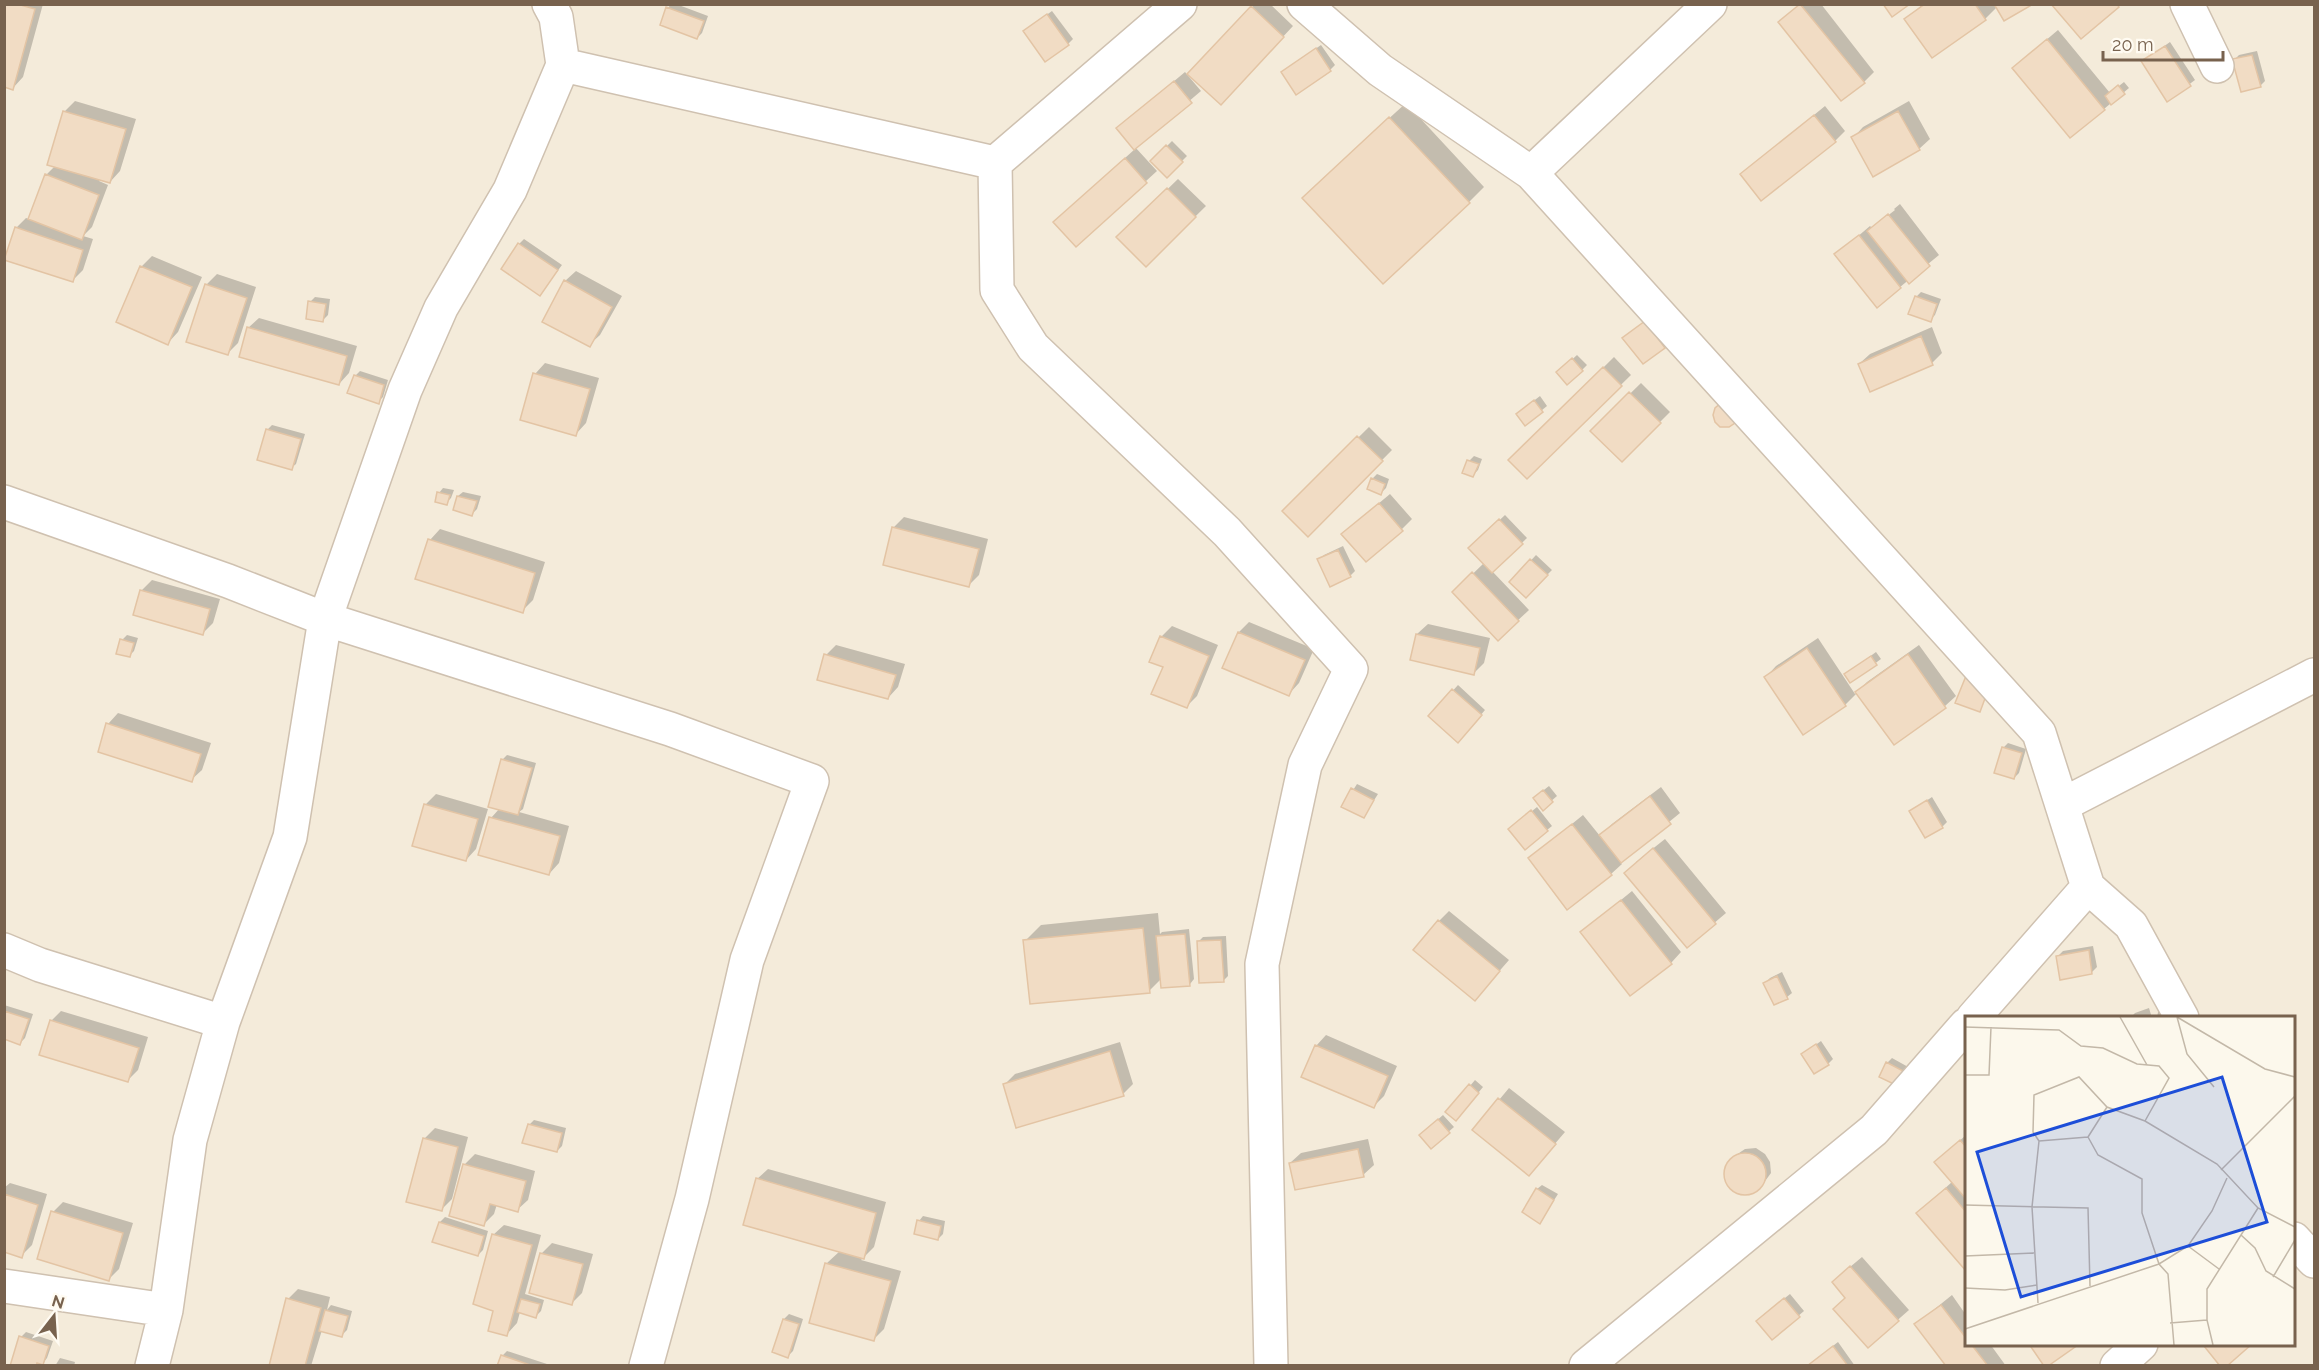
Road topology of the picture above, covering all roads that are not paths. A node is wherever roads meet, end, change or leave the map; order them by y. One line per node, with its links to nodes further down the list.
1 (549, 4): 6 (street)
2 (1180, 4): 8 (street)
3 (1304, 4): 9 (street)
4 (1710, 4): 9 (street)
5 (2187, 4): 7 (street)
6 (563, 65): 8 (street); 11 (street)
7 (2217, 66)
8 (995, 163): 27 (street)
9 (1531, 173): 13 (street)
10 (4, 502): 11 (street)
11 (325, 619): 18 (street); 26 (street)
12 (2314, 675): 13 (street)
13 (2062, 805): 14 (street)
14 (2088, 887): 16 (street); 17 (street)
15 (4, 950): 18 (street)
16 (1974, 1016)
17 (2181, 1016)
18 (222, 1022): 23 (street)
19 (1965, 1026): 28 (street)
20 (2295, 1240): 21 (street)
21 (2314, 1260)
22 (4, 1286): 23 (street)
23 (166, 1310): 25 (street)
24 (2139, 1346): 29 (street)
25 (152, 1365)
26 (646, 1365)
27 (1271, 1365)
28 (1586, 1365)
29 (2117, 1365)

